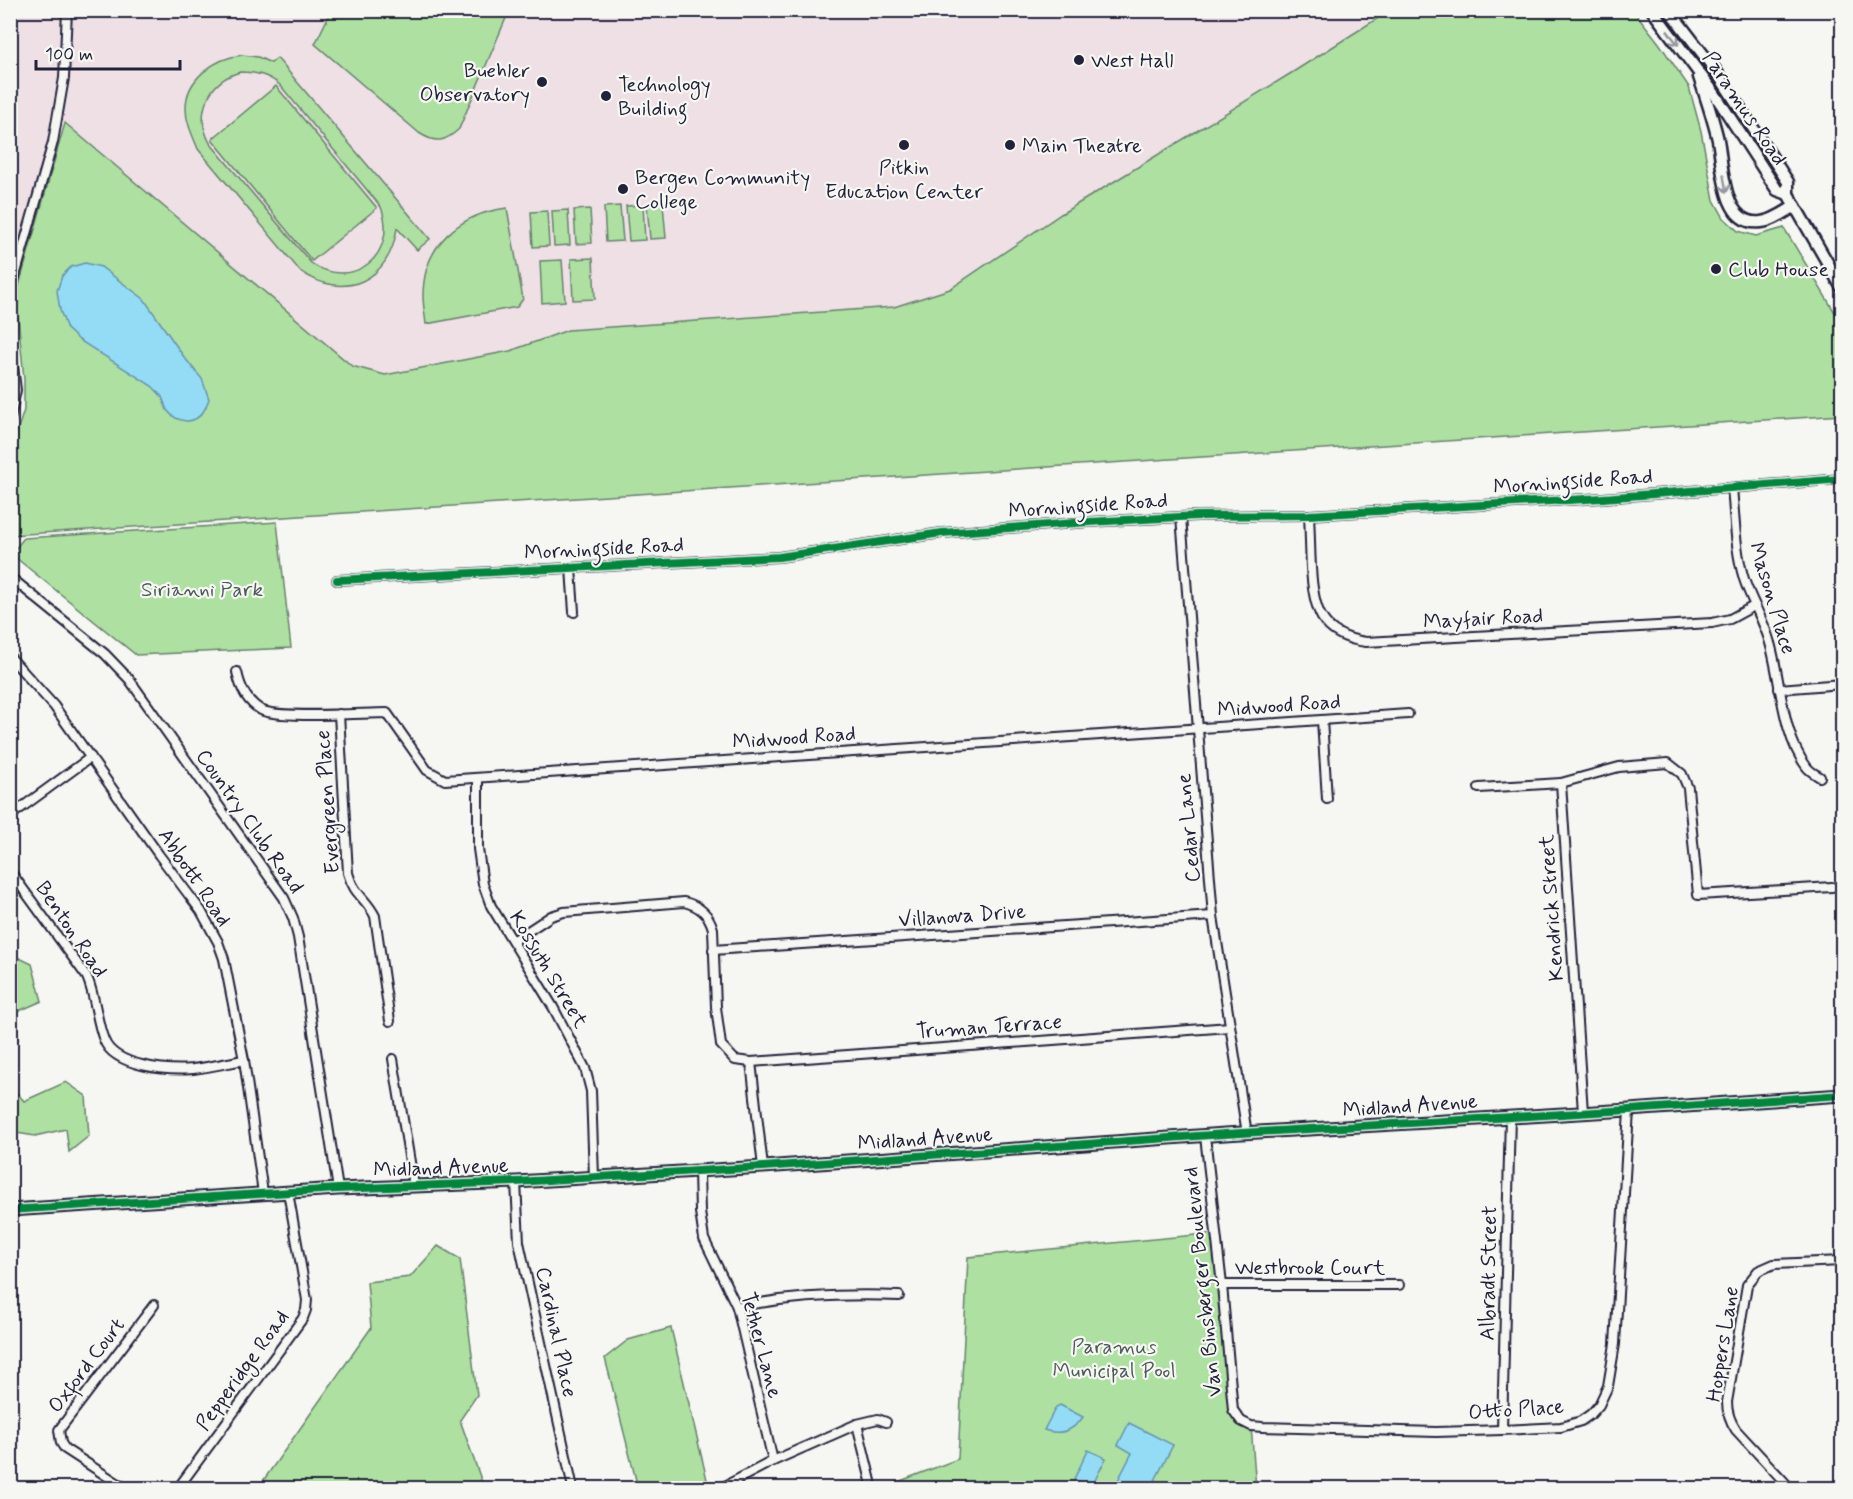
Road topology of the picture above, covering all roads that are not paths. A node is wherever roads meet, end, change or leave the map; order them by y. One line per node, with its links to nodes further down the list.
1 (67, 10): 8 (street)
2 (1652, 10): 4 (street, Paramus Road, one-way to 4)
3 (1669, 10): 5 (street, Paramus Road)
4 (1695, 65): 5 (street, Paramus Road); 6 (street, one-way to 6)
5 (1788, 194): 6 (street, Paramus Road)
6 (1795, 206): 7 (street, Paramus Road)
7 (1842, 288)
8 (10, 294)
9 (10, 341): 10 (street)
10 (10, 419)
11 (1842, 479): 12 (street, Morningside Road)
12 (1732, 488): 13 (street, Morningside Road); 18 (street, Mason Place)
13 (1309, 515): 14 (street, Morningside Road); 18 (street, Mayfair Road)
14 (1181, 517): 15 (street, Morningside Road); 27 (street, Cedar Lane)
15 (571, 568): 17 (street, Morningside Road); 19 (street)
16 (10, 577): 56 (street, Country Club Road)
17 (337, 580)
18 (1754, 606): 23 (street, Mason Place)
19 (574, 612)
20 (10, 657): 28 (street, Abbott Road)
21 (237, 672): 24 (street, Midwood Road)
22 (1842, 684): 23 (street)
23 (1779, 689): 29 (street, Mason Place)
24 (339, 714): 30 (street, Midwood Road); 40 (street, Evergreen Place)
25 (1408, 714): 26 (street, Midwood Road)
26 (1322, 720): 27 (street, Midwood Road); 33 (street)
27 (1198, 729): 30 (street, Midwood Road); 37 (street, Cedar Lane)
28 (91, 758): 34 (street); 43 (street, Abbott Road)
29 (1820, 777)
30 (478, 778): 38 (street, Kossuth Street)
31 (1561, 783): 32 (street); 36 (street); 47 (street, Kendrick Street)
32 (1479, 788)
33 (1327, 799)
34 (10, 816)
35 (10, 871): 43 (street, Benton Road)
36 (1832, 887)
37 (1213, 916): 39 (street, Villanova Drive); 41 (street, Cedar Lane)
38 (513, 941): 39 (street); 53 (street, Kossuth Street)
39 (713, 950): 44 (street)
40 (390, 1022)
41 (1230, 1027): 44 (street, Truman Terrace); 49 (street, Cedar Lane)
42 (393, 1059): 55 (street)
43 (244, 1060): 58 (street, Abbott Road)
44 (751, 1062): 51 (street)
45 (1842, 1095): 46 (street, Midland Avenue)
46 (1629, 1110): 47 (street, Midland Avenue); 69 (street, Otto Place)
47 (1583, 1112): 48 (street, Midland Avenue)
48 (1510, 1116): 49 (street, Midland Avenue); 69 (street, Albradt Street)
49 (1247, 1134): 50 (street, Midland Avenue)
50 (1205, 1136): 51 (street, Midland Avenue); 61 (street, Van Binsberger Boulevard)
51 (763, 1167): 52 (street, Midland Avenue)
52 (699, 1171): 53 (street, Midland Avenue); 65 (street, Tether Lane)
53 (594, 1177): 54 (street, Midland Avenue)
54 (516, 1182): 55 (street, Midland Avenue); 74 (street, Cardinal Place)
55 (414, 1186): 56 (street, Midland Avenue)
56 (338, 1189): 57 (street, Midland Avenue)
57 (288, 1192): 58 (street, Midland Avenue); 73 (street, Pepperidge Road)
58 (263, 1193): 59 (street, Midland Avenue)
59 (10, 1210)
60 (1842, 1261): 76 (street, Hoppers Lane)
61 (1222, 1285): 62 (street, Westbrook Court); 67 (street, Van Binsberger Boulevard)
62 (1399, 1286)
63 (899, 1296): 65 (street)
64 (154, 1305): 72 (street, Oxford Court)
65 (737, 1306): 70 (street, Tether Lane)
66 (886, 1422): 68 (street)
67 (1241, 1422): 69 (street, Otto Place)
68 (857, 1424): 70 (street); 71 (street)
69 (1502, 1430)
70 (773, 1461): 75 (street)
71 (871, 1480)
72 (125, 1488)
73 (178, 1488)
74 (573, 1488)
75 (721, 1488)
76 (1790, 1488)

